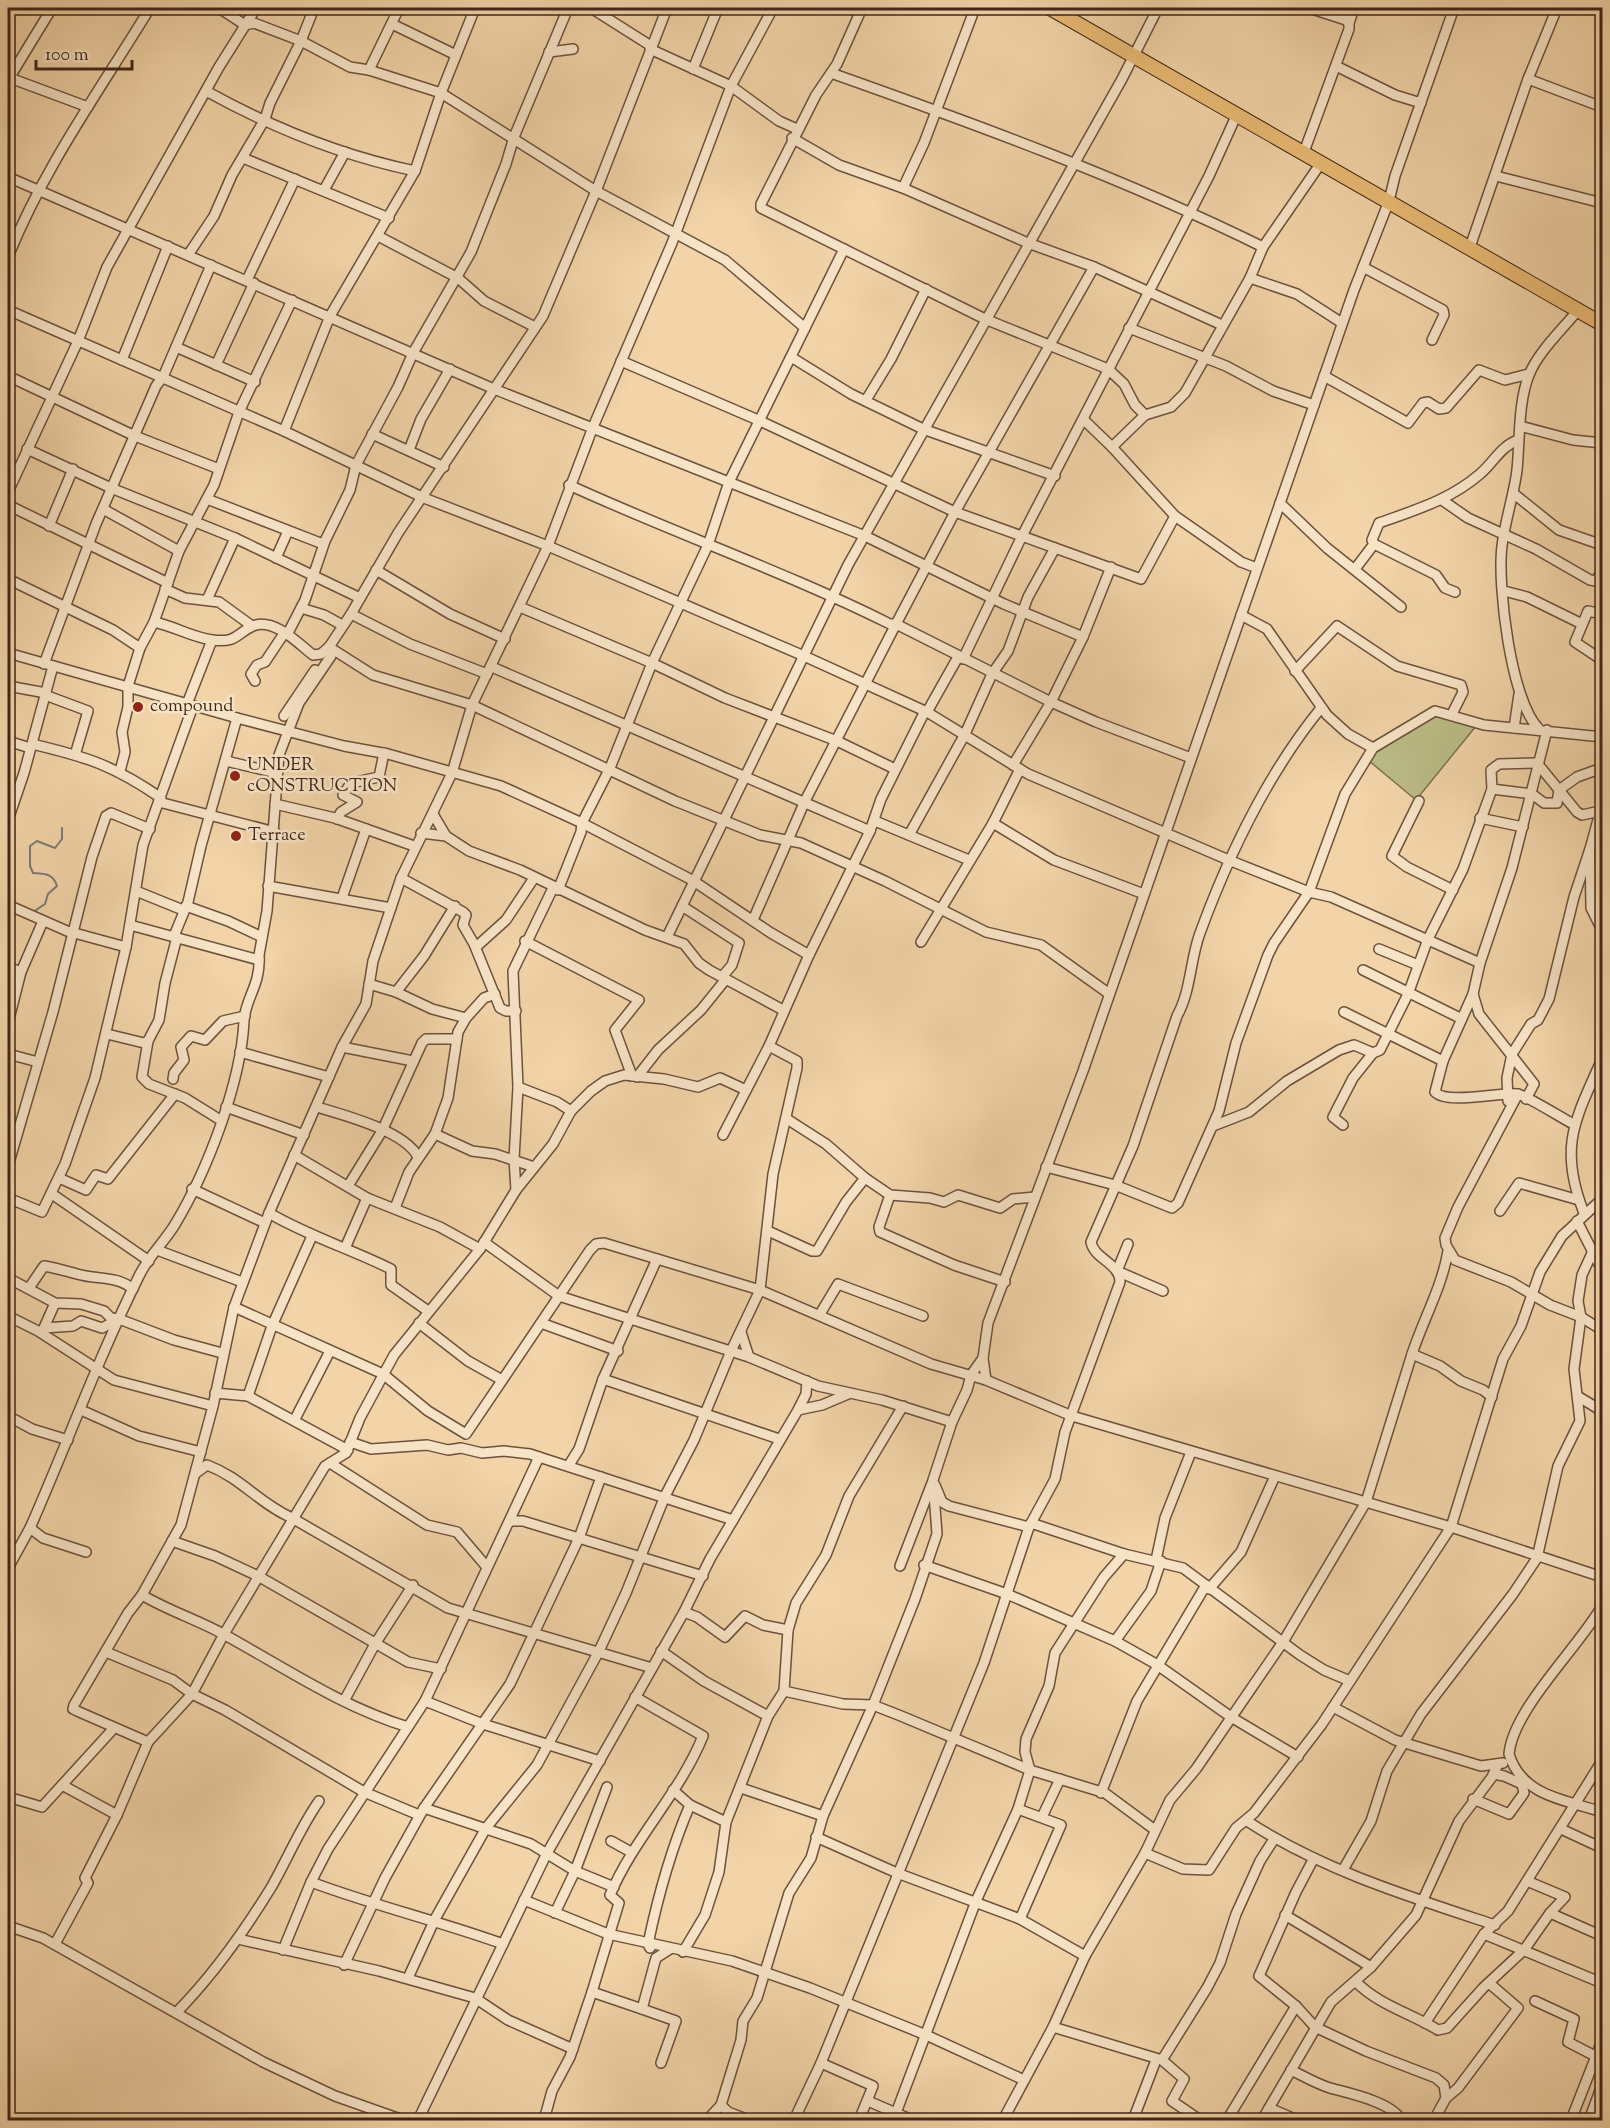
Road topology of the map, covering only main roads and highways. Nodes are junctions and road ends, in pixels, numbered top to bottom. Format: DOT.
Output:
graph roads {
  1 [pos="1050,8"];
  2 [pos="1601,320"];
  1 -- 2 [label="highway"];
}
